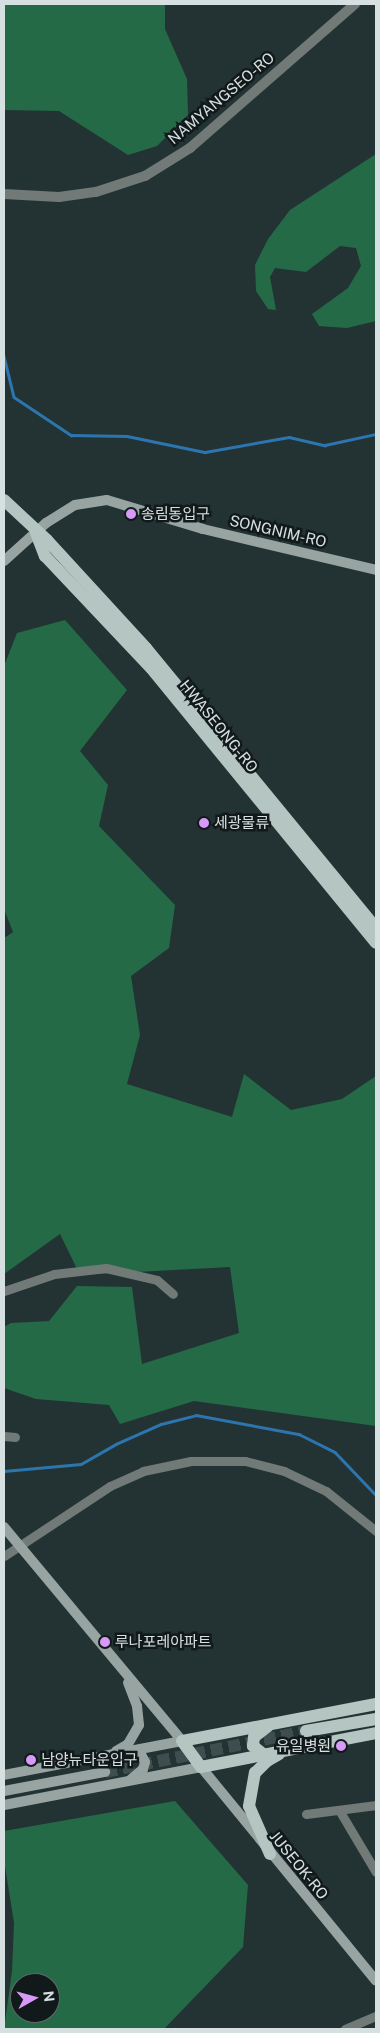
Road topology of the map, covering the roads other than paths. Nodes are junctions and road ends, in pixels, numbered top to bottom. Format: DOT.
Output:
graph roads {
  1 [pos="355,4"];
  2 [pos="4,194"];
  3 [pos="4,500"];
  4 [pos="36,533"];
  5 [pos="4,561"];
  6 [pos="376,570"];
  7 [pos="376,928"];
  8 [pos="376,942"];
  9 [pos="4,1291"];
  10 [pos="173,1294"];
  11 [pos="4,1436"];
  12 [pos="15,1437"];
  13 [pos="4,1527"];
  14 [pos="376,1531"];
  15 [pos="19,1545"];
  16 [pos="4,1556"];
  17 [pos="124,1675"];
  18 [pos="376,1704"];
  19 [pos="295,1718"];
  20 [pos="376,1719"];
  21 [pos="306,1731"];
  22 [pos="376,1733"];
  23 [pos="182,1741"];
  24 [pos="292,1749"];
  25 [pos="138,1750"];
  26 [pos="263,1754"];
  27 [pos="107,1755"];
  28 [pos="201,1767"];
  29 [pos="105,1772"];
  30 [pos="4,1775"];
  31 [pos="123,1783"];
  32 [pos="4,1791"];
  33 [pos="4,1805"];
  34 [pos="376,1806"];
  35 [pos="339,1810"];
  36 [pos="306,1814"];
  37 [pos="270,1854"];
  38 [pos="376,1872"];
  39 [pos="376,1981"];
  40 [pos="376,2016"];
  41 [pos="345,2029"];
  1 -- 2 [label="street, NAMYANGSEO-RO"];
  3 -- 4 [label="main road, HWASEONG-RO"];
  4 -- 5 [label="main road, SONGNIM-RO"];
  4 -- 6 [label="main road, SONGNIM-RO"];
  4 -- 7 [label="main road, HWASEONG-RO"];
  4 -- 8 [label="main road, HWASEONG-RO"];
  9 -- 10 [label="street"];
  11 -- 12 [label="street"];
  13 -- 15 [label="main road"];
  14 -- 15 [label="street"];
  15 -- 16 [label="street"];
  15 -- 17 [label="main road"];
  17 -- 23 [label="main road"];
  17 -- 27 [label="main road"];
  18 -- 19 [label="main road"];
  19 -- 23 [label="main road"];
  19 -- 26 [label="main road"];
  20 -- 21 [label="main road"];
  22 -- 24 [label="main road"];
  23 -- 25 [label="main road"];
  23 -- 28 [label="main road"];
  24 -- 26 [label="main road"];
  24 -- 37 [label="main road"];
  25 -- 27 [label="main road"];
  25 -- 31 [label="main road"];
  26 -- 28 [label="main road"];
  27 -- 30 [label="main road"];
  28 -- 31 [label="main road"];
  28 -- 37 [label="main road, JUSEOK-RO"];
  29 -- 32 [label="main road"];
  31 -- 33 [label="main road"];
  34 -- 35 [label="street"];
  35 -- 36 [label="street"];
  35 -- 38 [label="street"];
  37 -- 39 [label="main road, JUSEOK-RO"];
  40 -- 41 [label="street"];
}
